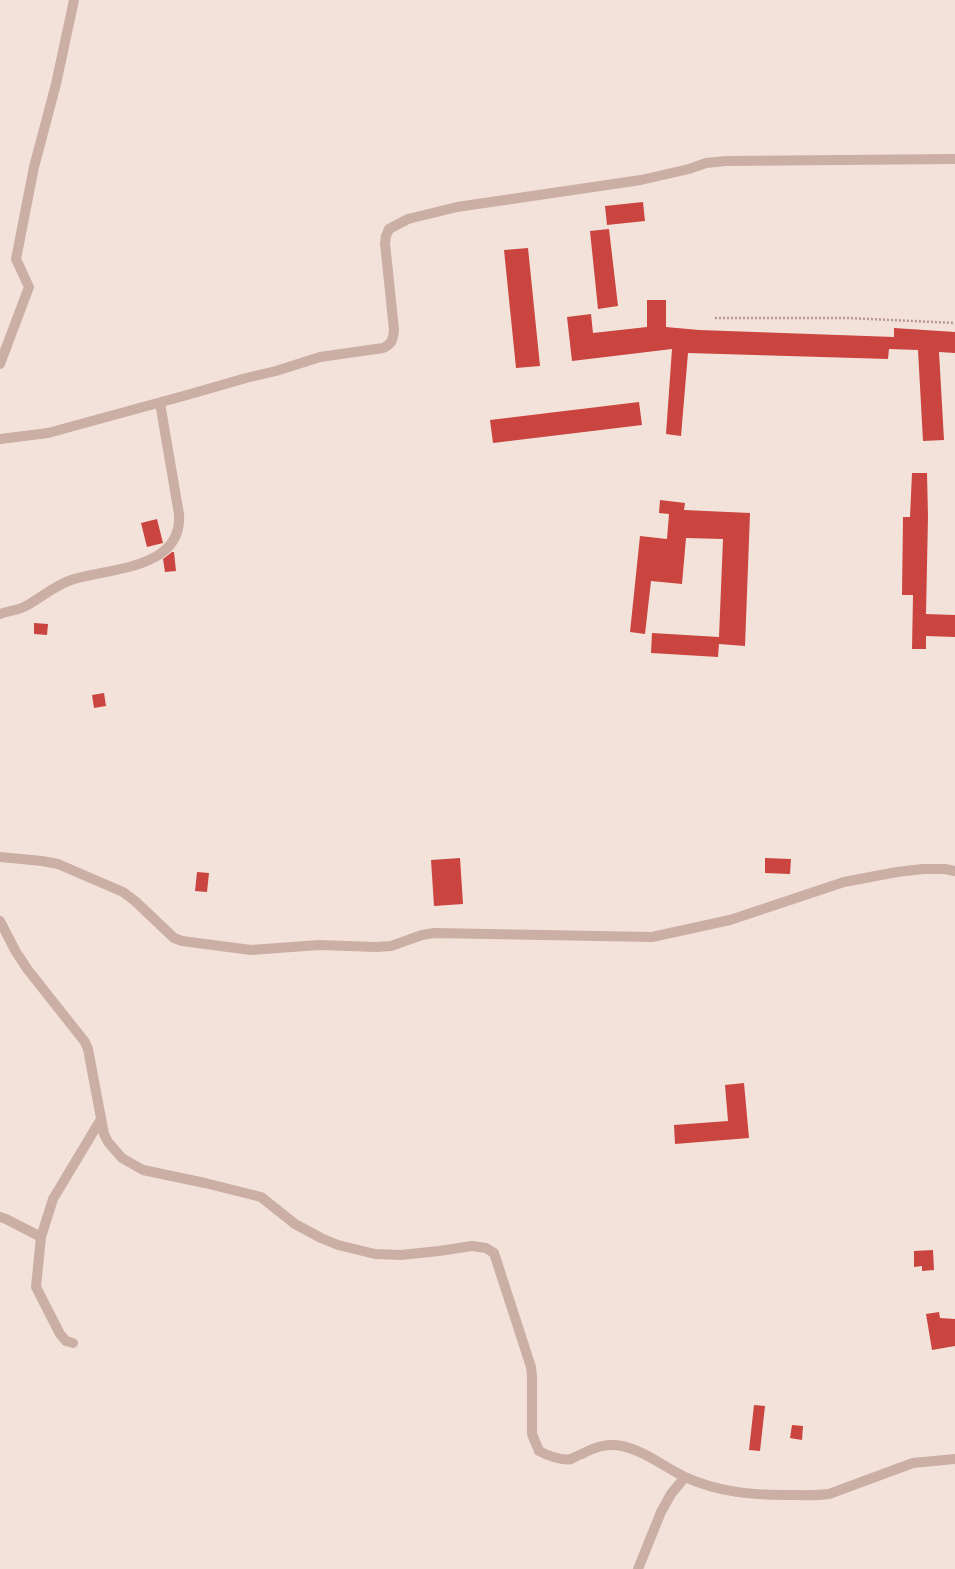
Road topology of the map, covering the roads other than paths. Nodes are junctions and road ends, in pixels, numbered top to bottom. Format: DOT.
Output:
graph roads {
  1 [pos="74,0"];
  2 [pos="955,159"];
  3 [pos="0,364"];
  4 [pos="160,403"];
  5 [pos="0,439"];
  6 [pos="0,614"];
  7 [pos="0,857"];
  8 [pos="955,871"];
  9 [pos="0,920"];
  10 [pos="101,1119"];
  11 [pos="0,1218"];
  12 [pos="41,1237"];
  13 [pos="73,1343"];
  14 [pos="955,1459"];
  15 [pos="685,1477"];
  16 [pos="638,1569"];
  1 -- 3 [label="street"];
  2 -- 4 [label="street"];
  4 -- 5 [label="street"];
  4 -- 6 [label="street"];
  7 -- 8 [label="street"];
  9 -- 10 [label="street"];
  10 -- 12 [label="street"];
  10 -- 15 [label="street"];
  11 -- 12 [label="street"];
  12 -- 13 [label="street"];
  14 -- 15 [label="street"];
  15 -- 16 [label="street"];
}
